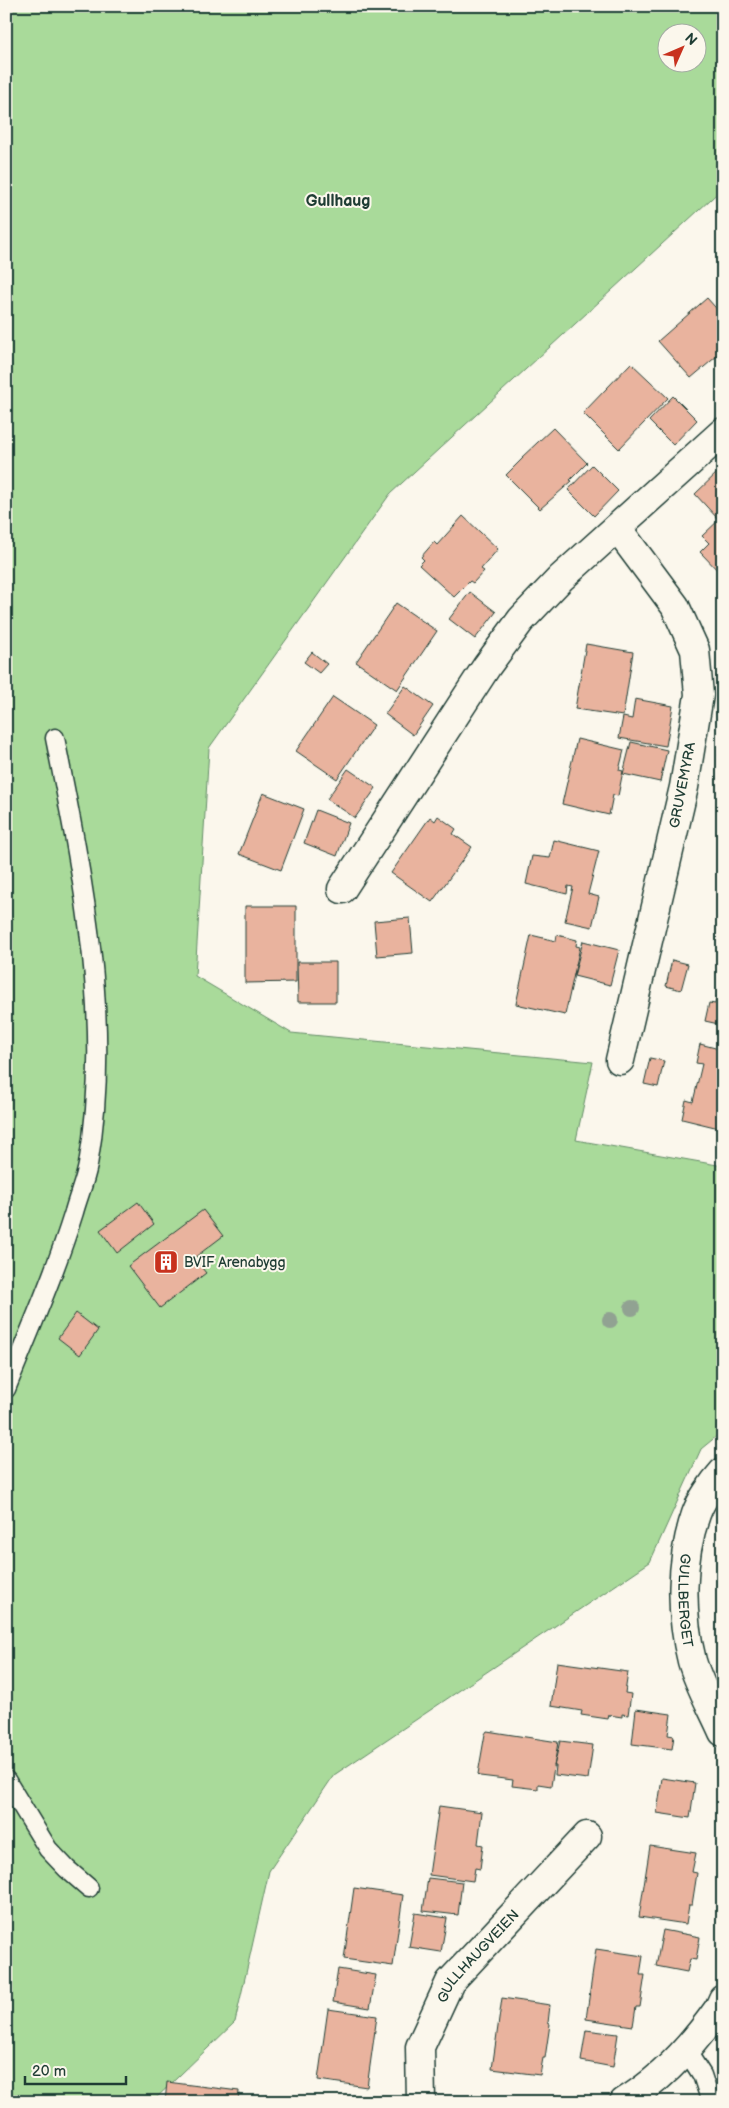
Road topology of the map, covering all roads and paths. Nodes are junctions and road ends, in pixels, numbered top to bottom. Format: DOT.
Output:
graph roads {
  1 [pos="723,432"];
  2 [pos="617,528"];
  3 [pos="55,738"];
  4 [pos="342,889"];
  5 [pos="620,1060"];
  6 [pos="6,1389"];
  7 [pos="723,1472"];
  8 [pos="723,1732"];
  9 [pos="6,1780"];
  10 [pos="587,1836"];
  11 [pos="90,1888"];
  12 [pos="721,2004"];
  13 [pos="686,2050"];
  14 [pos="421,2102"];
  15 [pos="624,2102"];
  16 [pos="711,2102"];
  1 -- 2 [label="street"];
  2 -- 4 [label="street"];
  2 -- 5 [label="street, GRUVEMYRA"];
  3 -- 6 [label="lane"];
  7 -- 8 [label="street, GULLBERGET"];
  9 -- 11 [label="lane"];
  10 -- 14 [label="street, GULLHAUGVEIEN"];
  12 -- 13 [label="street"];
  13 -- 15 [label="street"];
  13 -- 16 [label="lane"];
}
